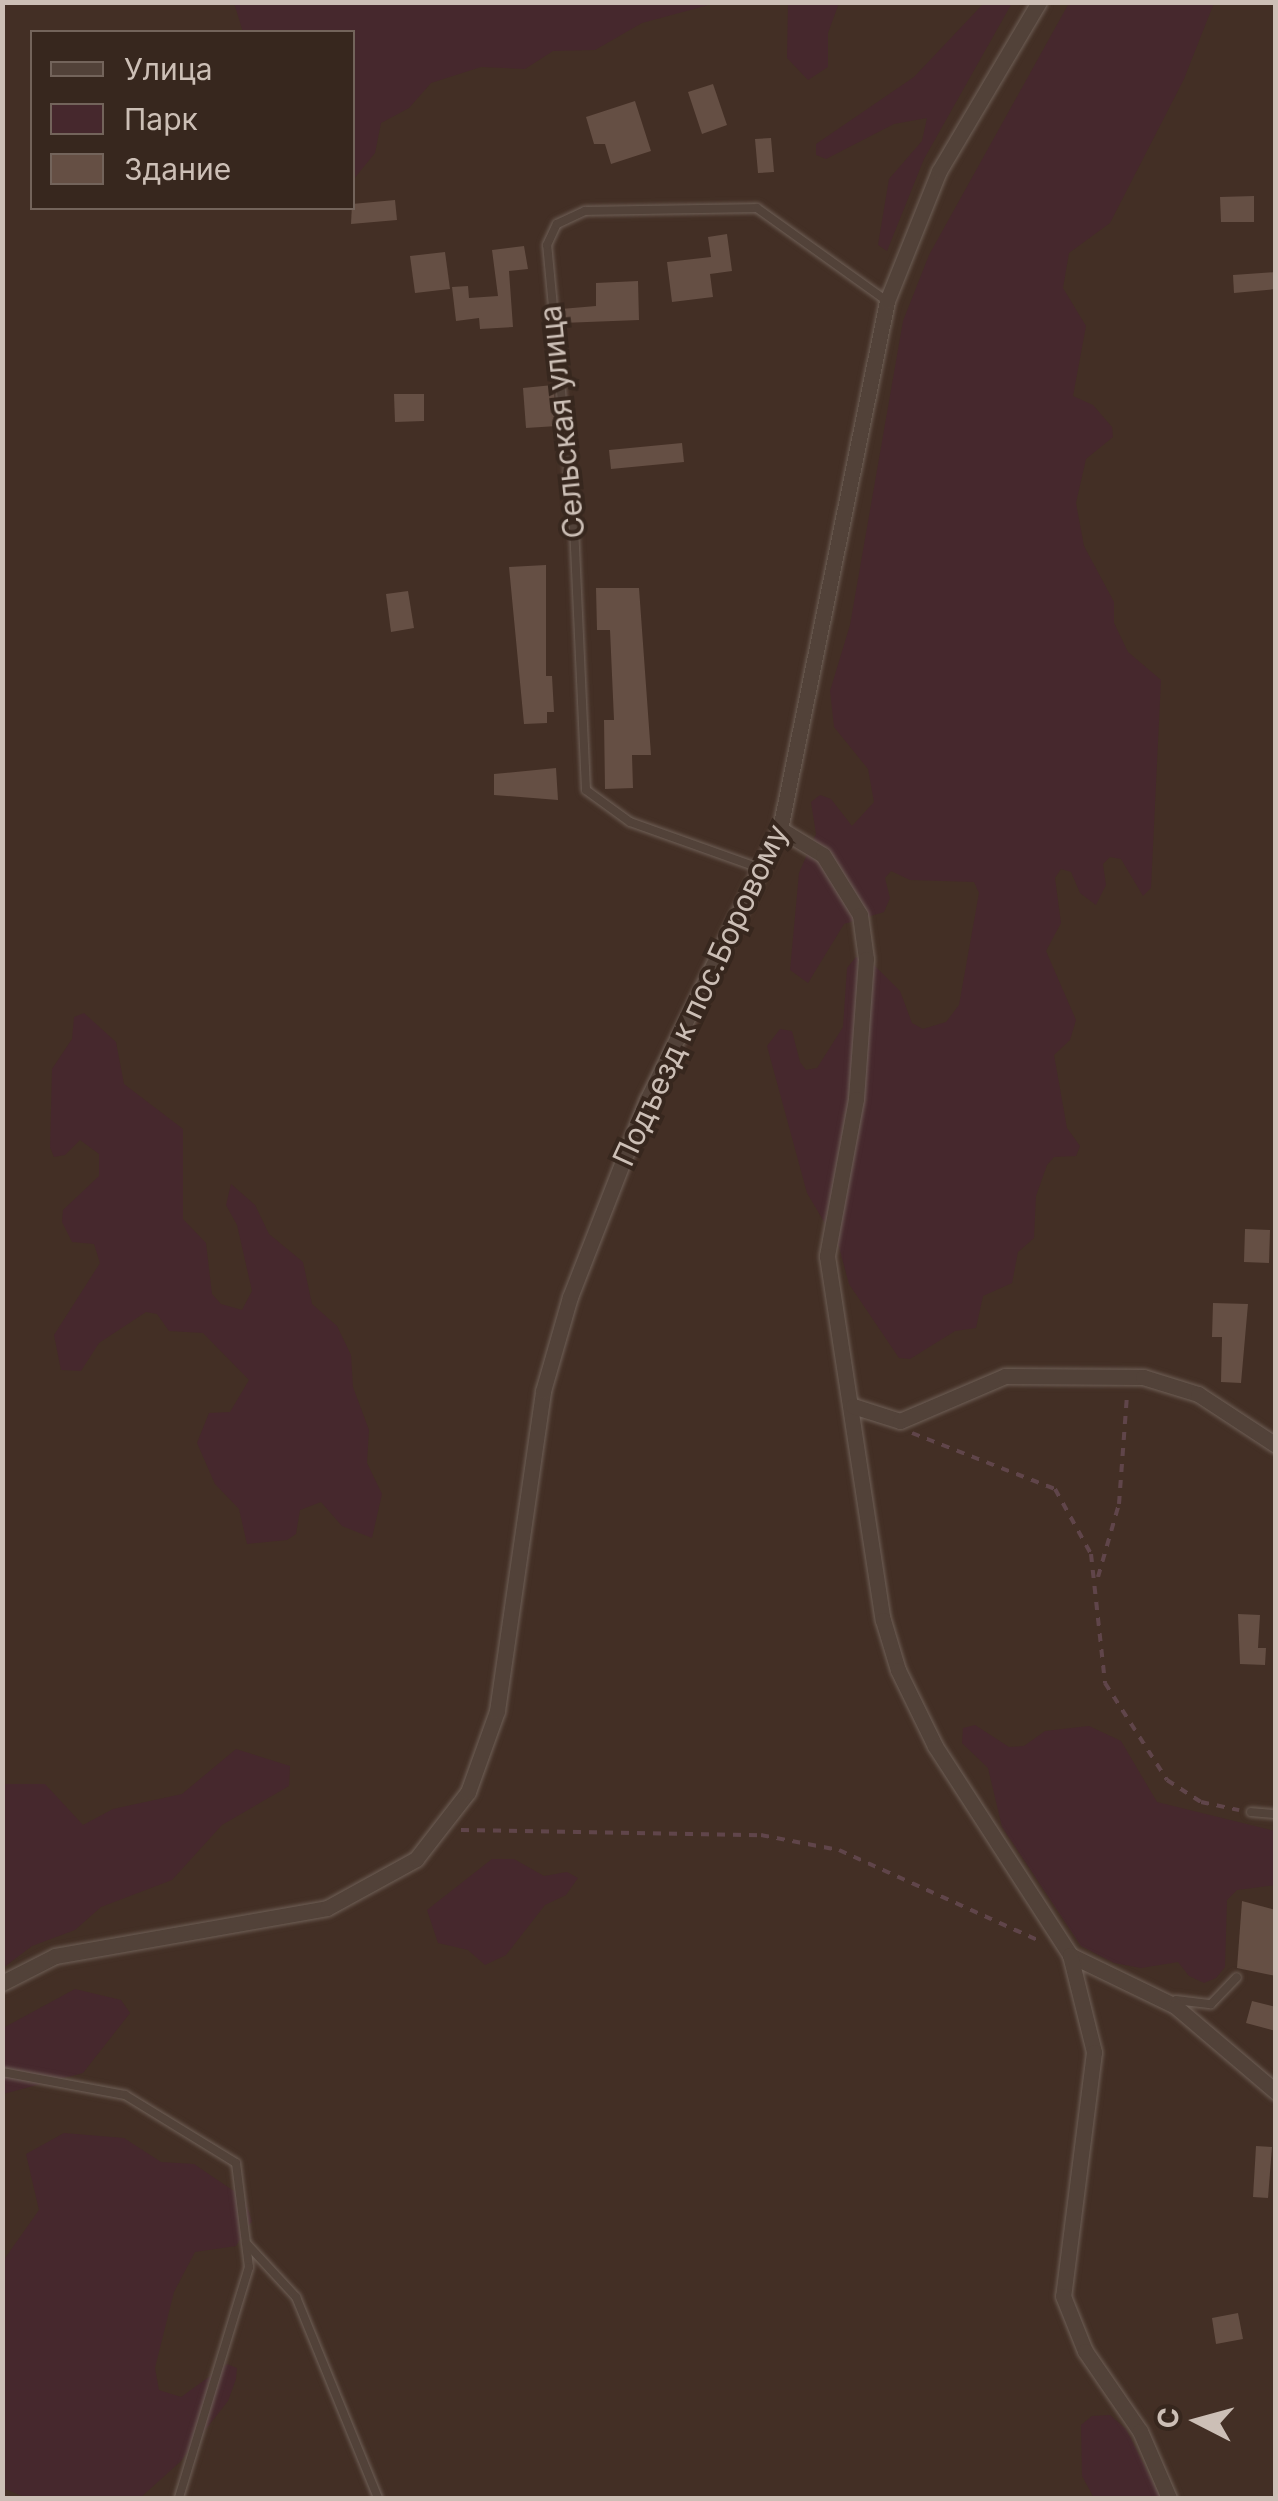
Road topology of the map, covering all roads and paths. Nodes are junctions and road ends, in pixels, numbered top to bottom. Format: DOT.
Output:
graph roads {
  1 [pos="1039,2"];
  2 [pos="887,301"];
  3 [pos="780,830"];
  4 [pos="762,869"];
  5 [pos="1127,1376"];
  6 [pos="853,1406"];
  7 [pos="885,1420"];
  8 [pos="1276,1445"];
  9 [pos="1096,1581"];
  10 [pos="1251,1812"];
  11 [pos="1276,1814"];
  12 [pos="442,1832"];
  13 [pos="1070,1954"];
  14 [pos="1237,1977"];
  15 [pos="2,1983"];
  16 [pos="1162,1997"];
  17 [pos="2,2072"];
  18 [pos="1276,2092"];
  19 [pos="246,2243"];
  20 [pos="179,2498"];
  21 [pos="378,2498"];
  22 [pos="1170,2498"];
  1 -- 2 [label="street, Подъезд к пос.Боровому"];
  2 -- 3 [label="street, Подъезд к пос.Боровому"];
  2 -- 4 [label="lane, Сельская улица"];
  3 -- 4 [label="street, Подъезд к пос.Боровому"];
  3 -- 6 [label="street"];
  4 -- 12 [label="street, Подъезд к пос.Боровому"];
  5 -- 7 [label="street"];
  5 -- 8 [label="street"];
  5 -- 9 [label="path"];
  6 -- 7 [label="street"];
  6 -- 13 [label="street"];
  7 -- 9 [label="path"];
  9 -- 10 [label="path"];
  10 -- 11 [label="lane"];
  12 -- 13 [label="path"];
  12 -- 15 [label="street, Подъезд к пос.Боровому"];
  13 -- 16 [label="street"];
  13 -- 22 [label="street"];
  14 -- 16 [label="lane"];
  16 -- 18 [label="street"];
  17 -- 19 [label="lane"];
  19 -- 20 [label="lane"];
  19 -- 21 [label="lane"];
}
